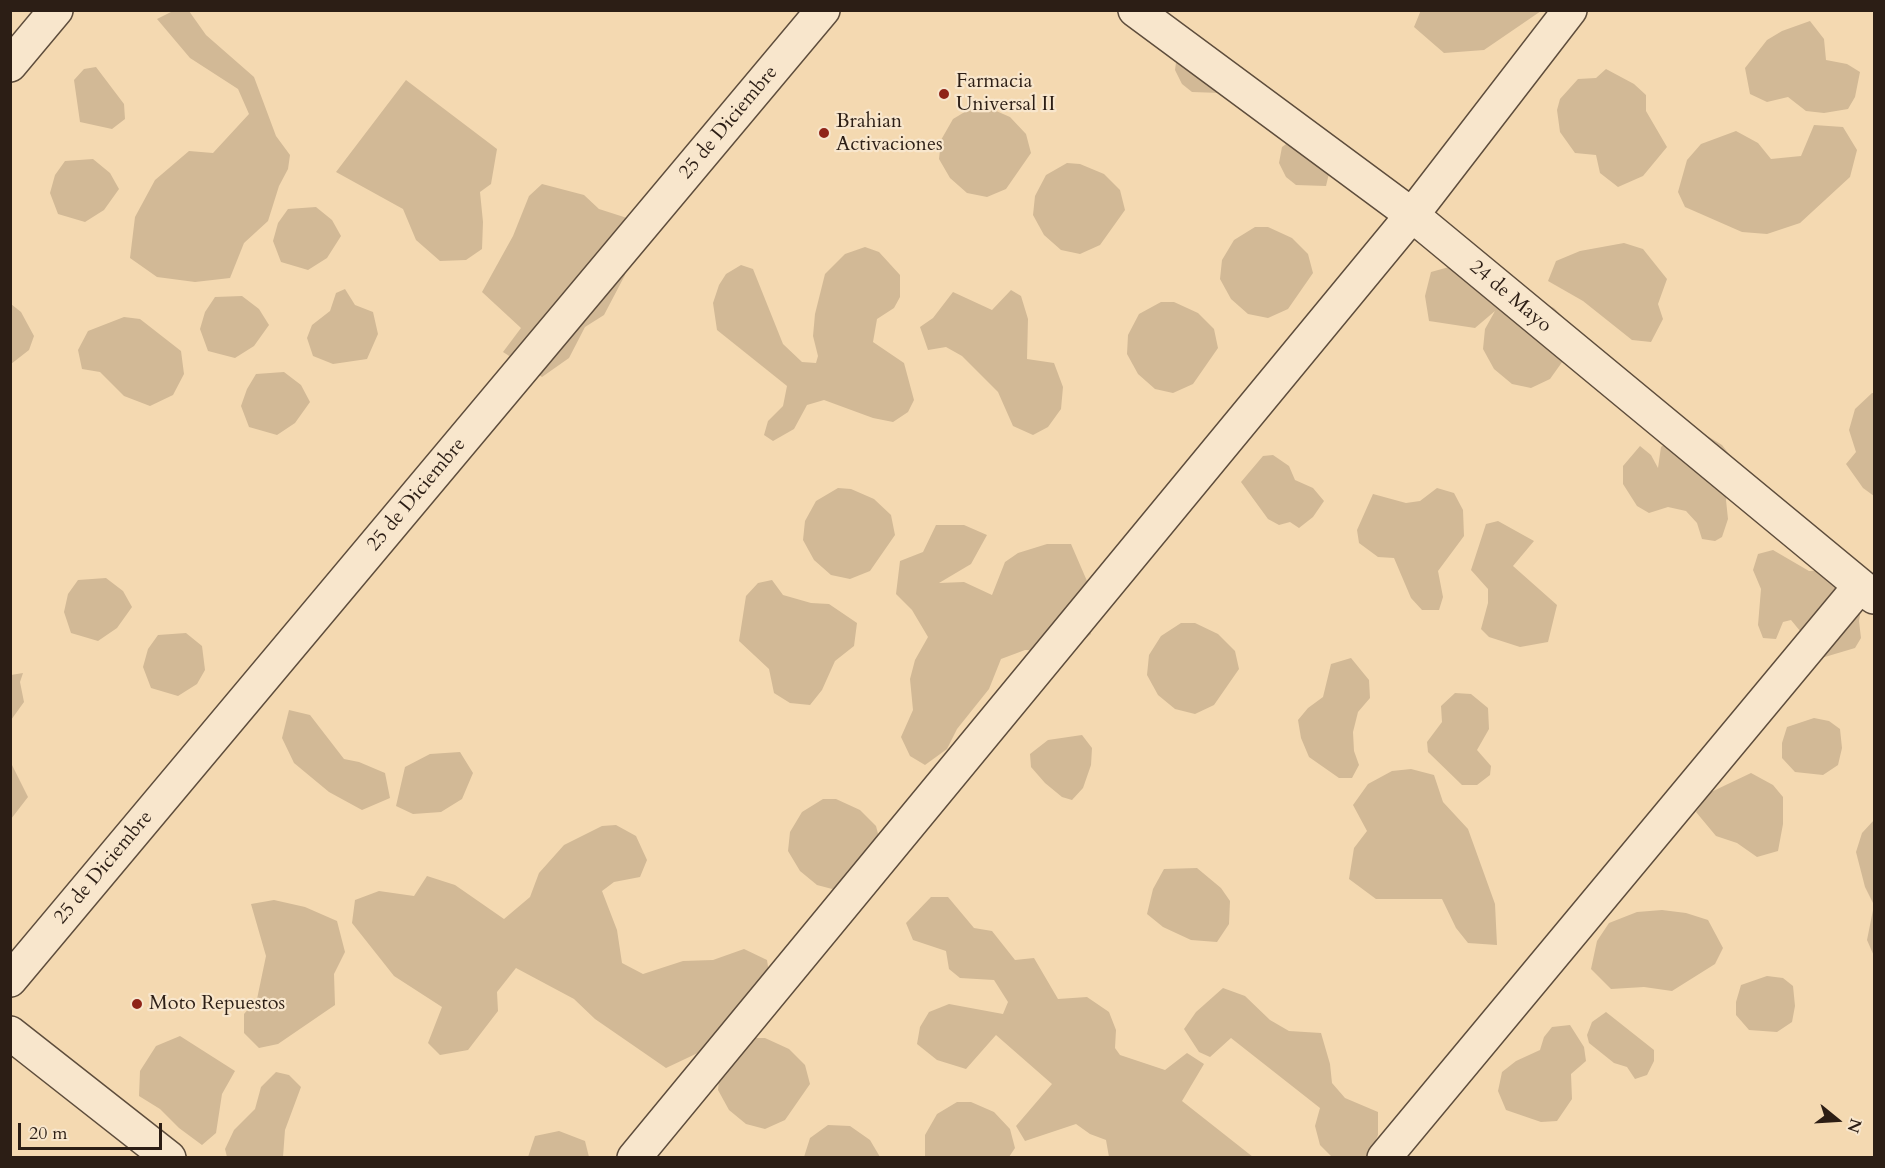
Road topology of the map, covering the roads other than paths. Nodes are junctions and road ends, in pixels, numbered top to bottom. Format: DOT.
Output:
graph roads {
  1 [pos="56,10"];
  2 [pos="823,10"];
  3 [pos="1136,10"];
  4 [pos="1570,10"];
  5 [pos="10,65"];
  6 [pos="1412,215"];
  7 [pos="1867,591"];
  8 [pos="10,980"];
  9 [pos="10,1033"];
  10 [pos="169,1158"];
  11 [pos="634,1158"];
  12 [pos="1384,1158"];
  1 -- 5 [label="street"];
  2 -- 8 [label="street, 25 de Diciembre"];
  3 -- 6 [label="street, 24 de Mayo"];
  4 -- 6 [label="street"];
  6 -- 7 [label="street, 24 de Mayo"];
  6 -- 11 [label="street"];
  7 -- 12 [label="street"];
  9 -- 10 [label="street"];
}
